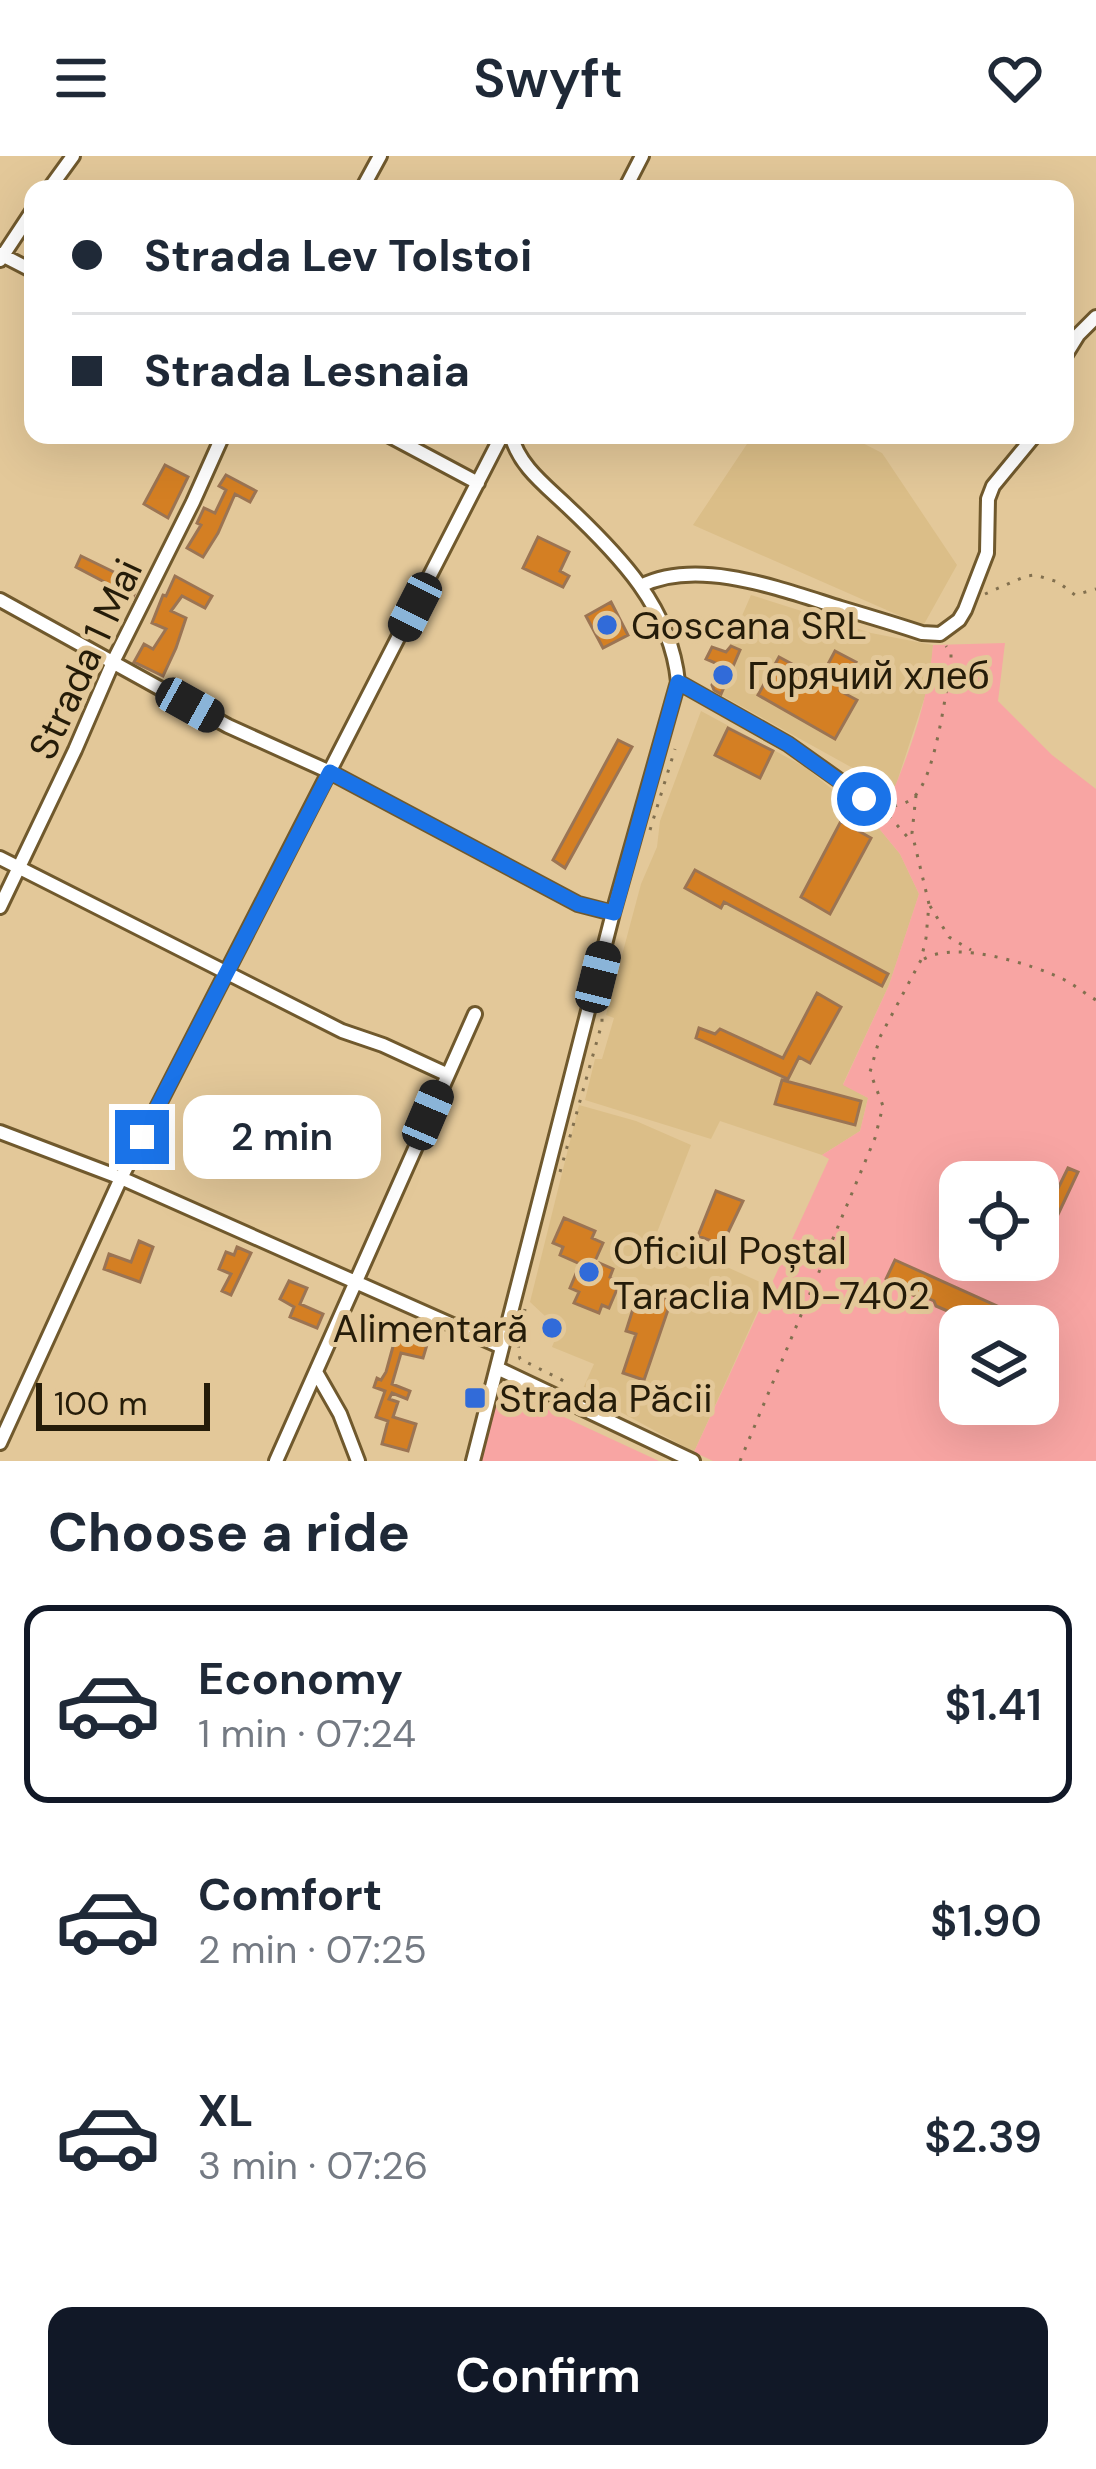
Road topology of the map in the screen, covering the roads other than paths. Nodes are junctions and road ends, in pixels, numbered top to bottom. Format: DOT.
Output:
graph roads {
  1 [pos="24,223"];
  2 [pos="1,256"];
  3 [pos="1096,316"];
  4 [pos="1074,341"];
  5 [pos="219,444"];
  6 [pos="405,444"];
  7 [pos="501,444"];
  8 [pos="512,444"];
  9 [pos="1028,444"];
  10 [pos="478,482"];
  11 [pos="640,586"];
  12 [pos="0,600"];
  13 [pos="113,662"];
  14 [pos="678,682"];
  15 [pos="330,772"];
  16 [pos="880,806"];
  17 [pos="0,858"];
  18 [pos="20,867"];
  19 [pos="0,907"];
  20 [pos="614,913"];
  21 [pos="226,971"];
  22 [pos="475,1014"];
  23 [pos="446,1074"];
  24 [pos="0,1132"];
  25 [pos="121,1178"];
  26 [pos="356,1281"];
  27 [pos="502,1347"];
  28 [pos="497,1368"];
  29 [pos="316,1372"];
  30 [pos="0,1443"];
  31 [pos="276,1461"];
  32 [pos="358,1461"];
  33 [pos="473,1461"];
  34 [pos="693,1461"];
  1 -- 2 [label="street"];
  3 -- 4 [label="street"];
  5 -- 13 [label="street, Strada 1 Mai"];
  6 -- 10 [label="street"];
  7 -- 10 [label="street"];
  8 -- 11 [label="street"];
  9 -- 11 [label="street"];
  10 -- 15 [label="street"];
  11 -- 14 [label="street"];
  12 -- 13 [label="street"];
  13 -- 15 [label="street"];
  13 -- 18 [label="street, Strada 1 Mai"];
  14 -- 16 [label="street"];
  14 -- 20 [label="street"];
  15 -- 20 [label="street"];
  15 -- 21 [label="street"];
  17 -- 18 [label="street"];
  18 -- 19 [label="street, Strada 1 Mai"];
  18 -- 21 [label="street"];
  20 -- 27 [label="street"];
  21 -- 23 [label="street"];
  21 -- 25 [label="street"];
  22 -- 23 [label="street"];
  23 -- 26 [label="street"];
  24 -- 25 [label="street"];
  25 -- 26 [label="street"];
  25 -- 30 [label="street"];
  26 -- 27 [label="street"];
  26 -- 29 [label="street"];
  27 -- 28 [label="street"];
  28 -- 33 [label="street"];
  28 -- 34 [label="street"];
  29 -- 31 [label="street"];
  29 -- 32 [label="street"];
}
